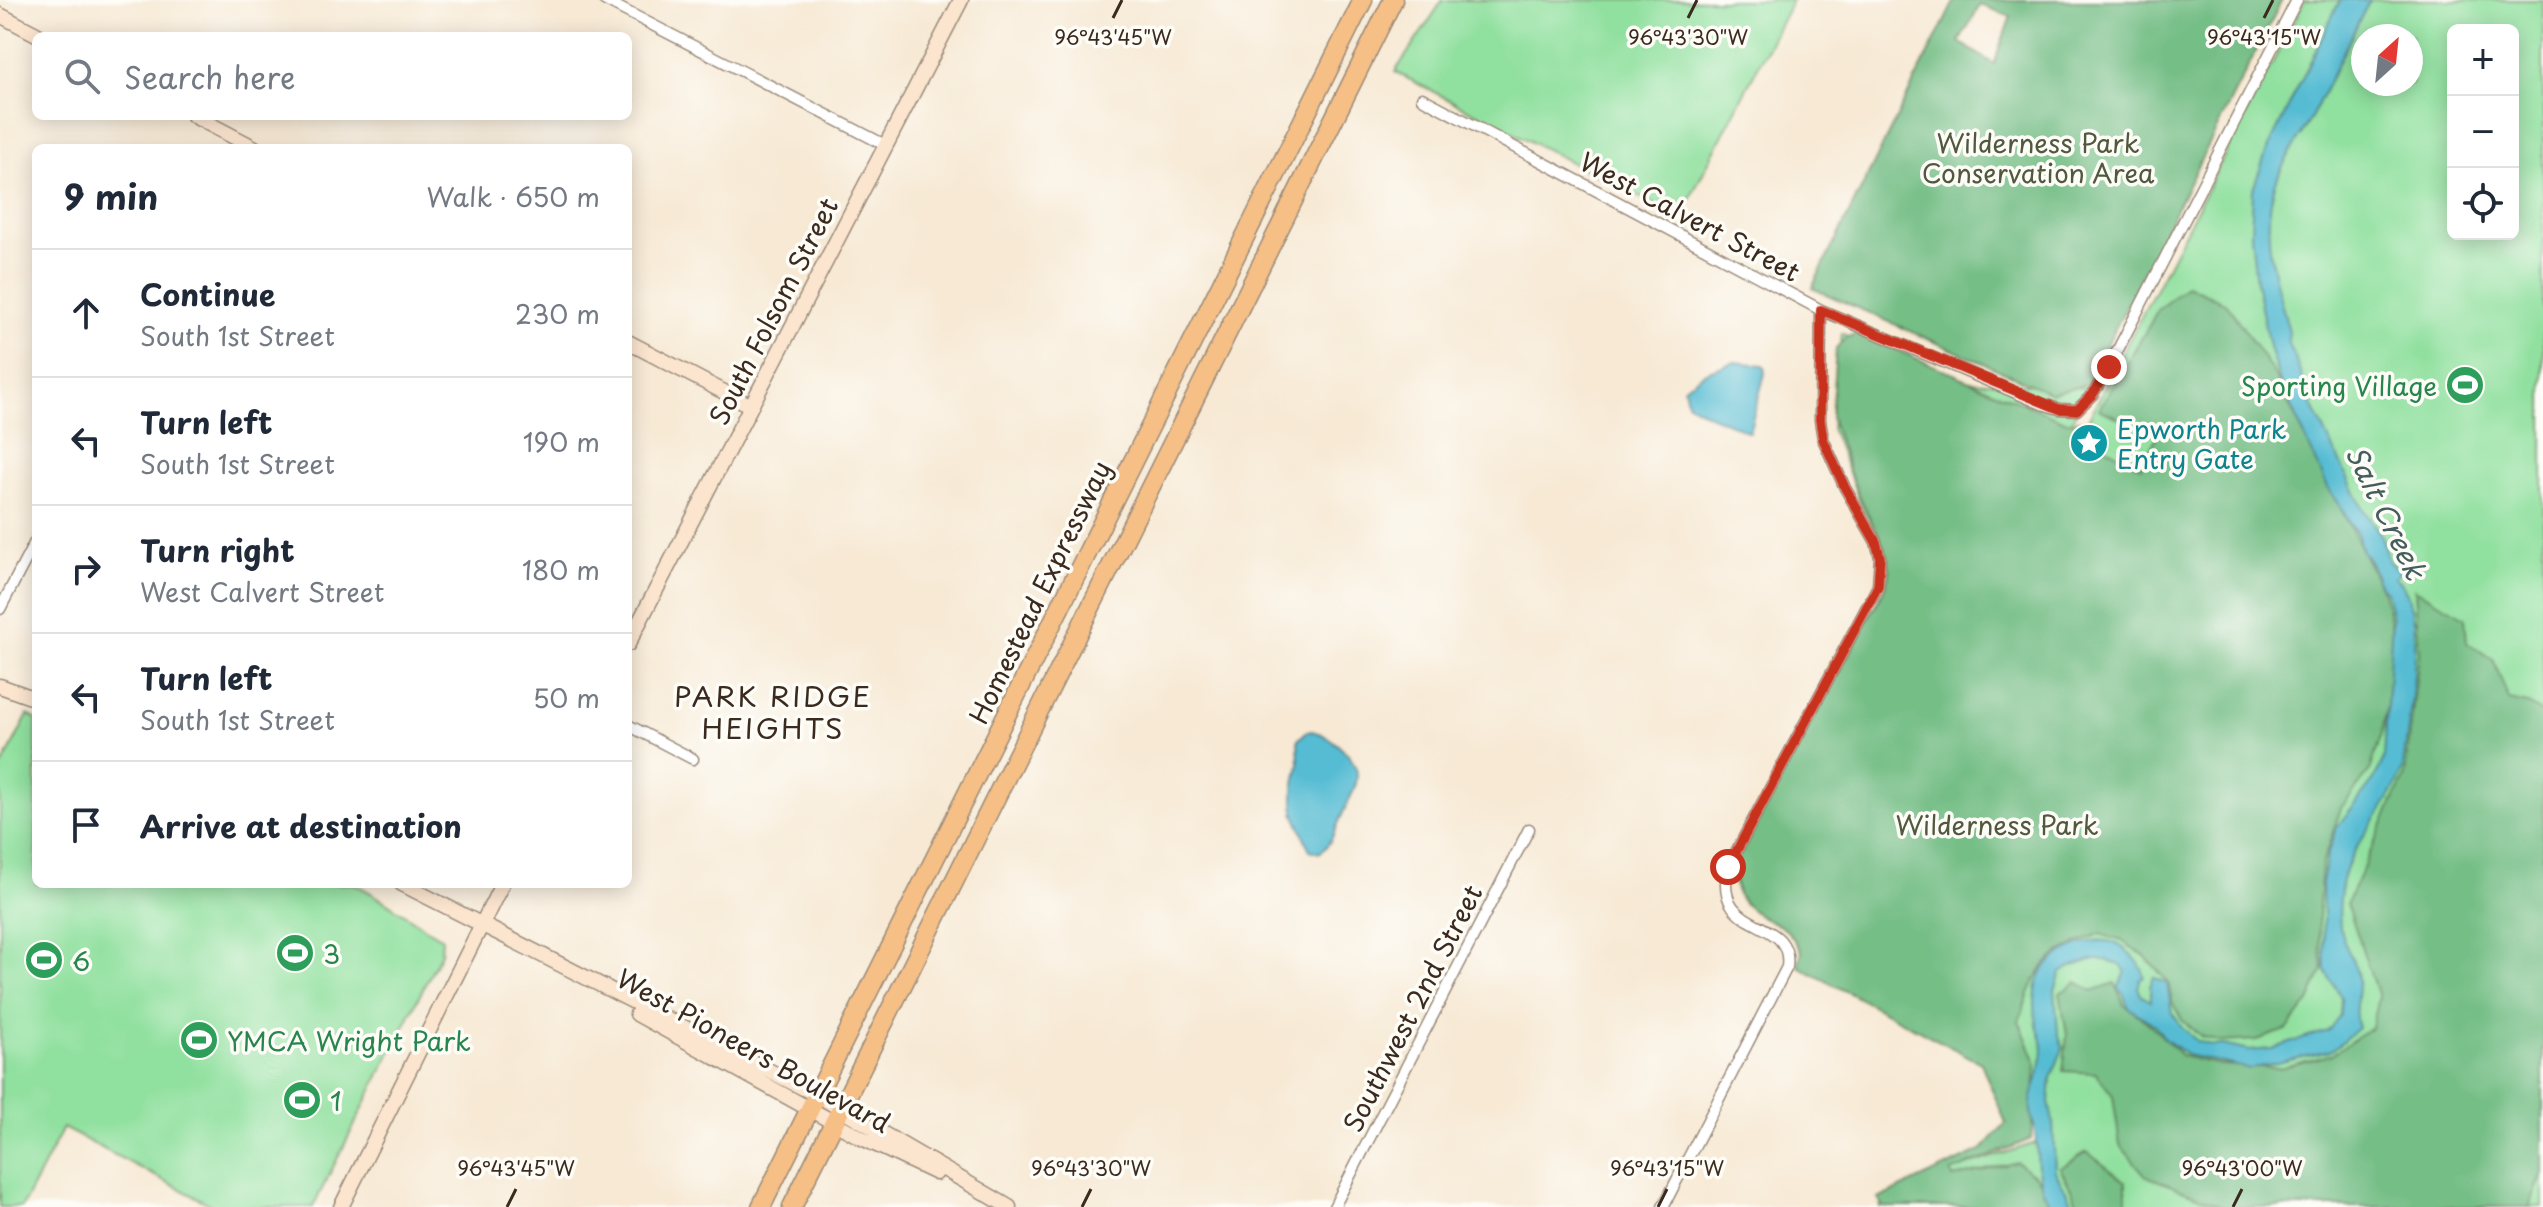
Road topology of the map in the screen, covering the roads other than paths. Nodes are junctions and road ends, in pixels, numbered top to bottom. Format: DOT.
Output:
graph roads {
  1 [pos="604,0"];
  2 [pos="961,0"];
  3 [pos="1363,0"];
  4 [pos="1393,0"];
  5 [pos="2297,0"];
  6 [pos="0,15"];
  7 [pos="32,32"];
  8 [pos="1422,98"];
  9 [pos="201,120"];
  10 [pos="242,144"];
  11 [pos="885,145"];
  12 [pos="1821,310"];
  13 [pos="632,344"];
  14 [pos="751,406"];
  15 [pos="32,548"];
  16 [pos="0,609"];
  17 [pos="632,636"];
  18 [pos="0,686"];
  19 [pos="32,698"];
  20 [pos="632,727"];
  21 [pos="693,759"];
  22 [pos="1529,829"];
  23 [pos="410,888"];
  24 [pos="500,888"];
  25 [pos="481,925"];
  26 [pos="814,1102"];
  27 [pos="837,1116"];
  28 [pos="341,1207"];
  29 [pos="761,1207"];
  30 [pos="792,1207"];
  31 [pos="1334,1207"];
  32 [pos="1663,1207"];
  1 -- 11 [label="street"];
  2 -- 11 [label="main road, South Folsom Street"];
  3 -- 26 [label="highway, Homestead Expressway"];
  4 -- 27 [label="highway, Homestead Expressway"];
  5 -- 12 [label="street, West Calvert Street"];
  6 -- 7 [label="main road"];
  8 -- 12 [label="street, West Calvert Street"];
  9 -- 10 [label="main road"];
  11 -- 14 [label="main road, South Folsom Street"];
  12 -- 32 [label="street"];
  13 -- 14 [label="main road"];
  14 -- 17 [label="main road, South Folsom Street"];
  15 -- 16 [label="street"];
  18 -- 19 [label="main road"];
  20 -- 21 [label="street"];
  22 -- 31 [label="street, Southwest 2nd Street"];
  23 -- 25 [label="main road, West Pioneers Boulevard"];
  24 -- 25 [label="main road"];
  25 -- 26 [label="main road, West Pioneers Boulevard"];
  25 -- 28 [label="main road"];
  26 -- 27 [label="main road, West Pioneers Boulevard"];
  26 -- 29 [label="highway, Homestead Expressway"];
  27 -- 27 [label="main road, West Pioneers Boulevard"];
  27 -- 30 [label="highway, Homestead Expressway"];
}
